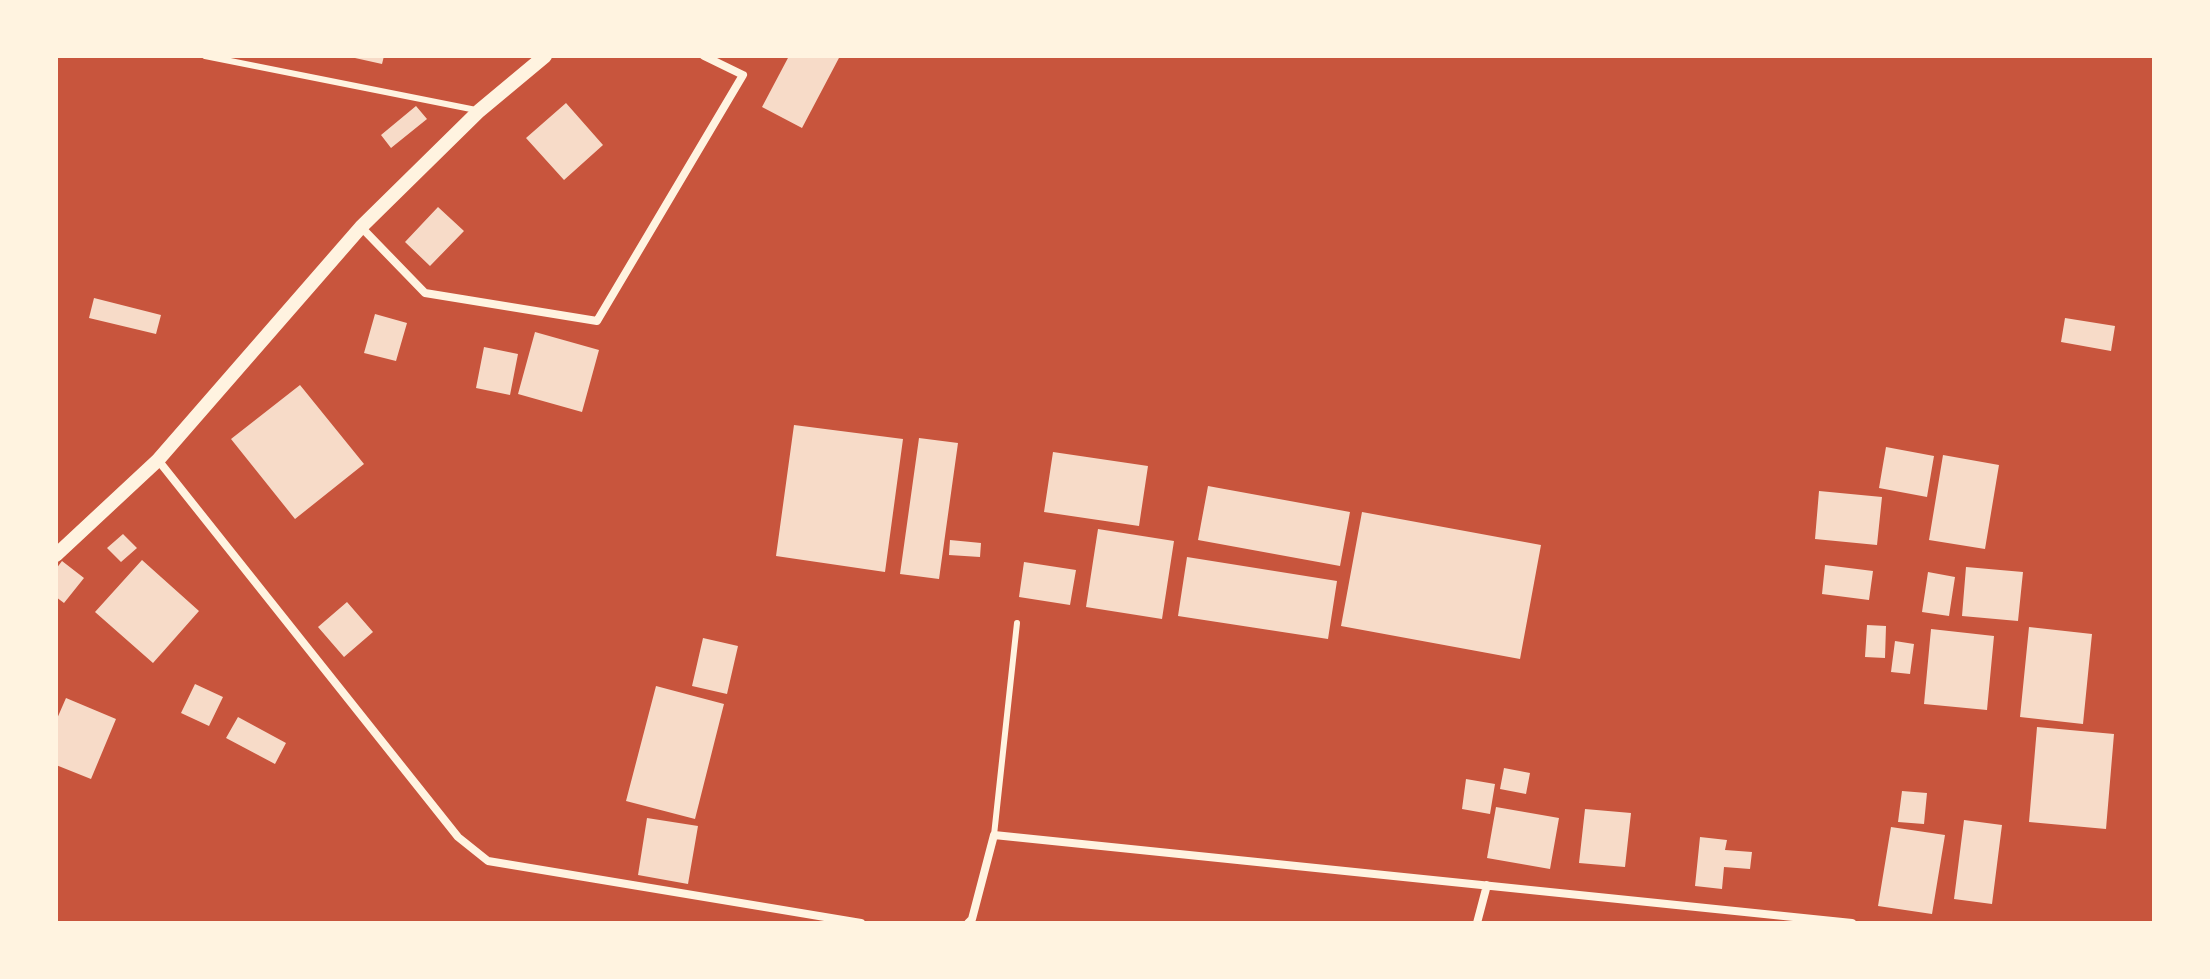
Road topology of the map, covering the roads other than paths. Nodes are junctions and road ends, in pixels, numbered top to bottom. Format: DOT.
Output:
graph roads {
  1 [pos="205,56"];
  2 [pos="545,56"];
  3 [pos="704,56"];
  4 [pos="479,111"];
  5 [pos="361,227"];
  6 [pos="158,460"];
  7 [pos="56,555"];
  8 [pos="1017,623"];
  9 [pos="994,835"];
  10 [pos="1487,885"];
  11 [pos="861,923"];
  12 [pos="968,923"];
  13 [pos="1477,923"];
  14 [pos="1852,923"];
  1 -- 4 [label="lane"];
  2 -- 4 [label="street"];
  3 -- 5 [label="street"];
  4 -- 5 [label="street"];
  5 -- 6 [label="street"];
  6 -- 7 [label="street"];
  6 -- 11 [label="street"];
  8 -- 9 [label="lane"];
  9 -- 10 [label="street"];
  9 -- 12 [label="street"];
  10 -- 13 [label="street"];
  10 -- 14 [label="street"];
}
